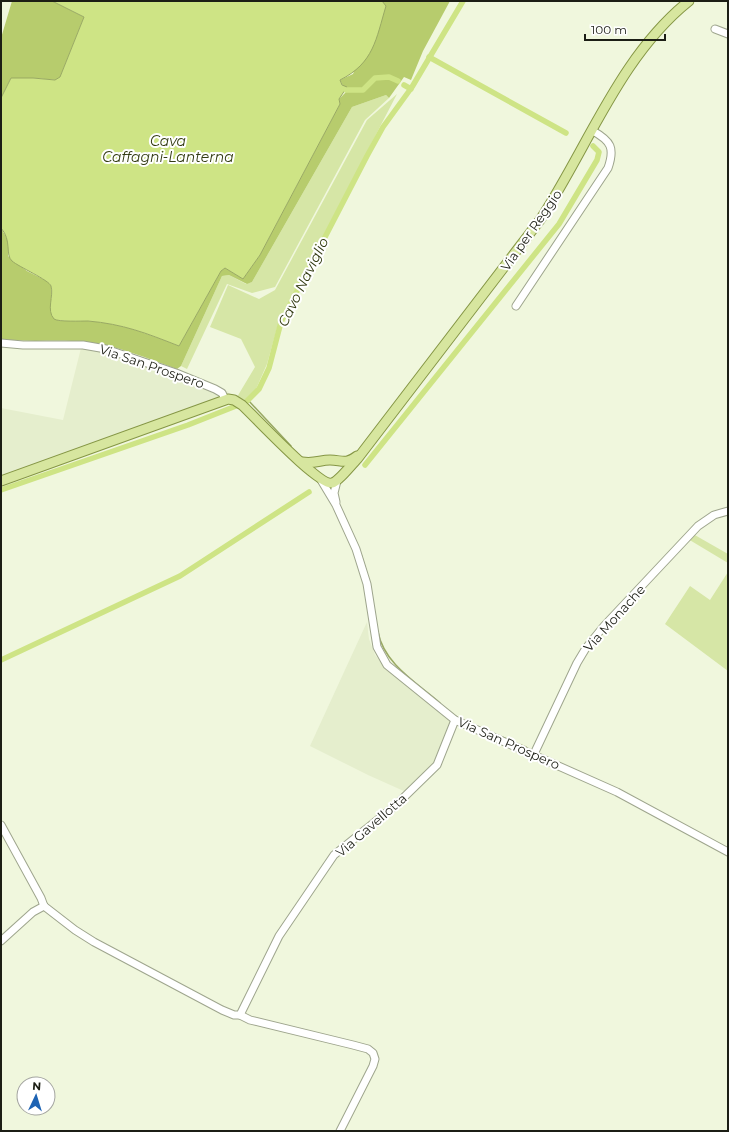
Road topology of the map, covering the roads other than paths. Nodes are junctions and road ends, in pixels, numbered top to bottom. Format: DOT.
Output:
graph roads {
  1 [pos="690,1"];
  2 [pos="715,29"];
  3 [pos="728,34"];
  4 [pos="593,132"];
  5 [pos="516,306"];
  6 [pos="1,343"];
  7 [pos="229,400"];
  8 [pos="361,453"];
  9 [pos="300,461"];
  10 [pos="323,462"];
  11 [pos="336,462"];
  12 [pos="319,478"];
  13 [pos="338,479"];
  14 [pos="1,481"];
  15 [pos="336,504"];
  16 [pos="728,511"];
  17 [pos="455,720"];
  18 [pos="534,754"];
  19 [pos="1,825"];
  20 [pos="728,852"];
  21 [pos="44,906"];
  22 [pos="1,941"];
  23 [pos="240,1015"];
  24 [pos="340,1131"];
  1 -- 4 [label="main road, Via per Reggio"];
  2 -- 3 [label="street"];
  4 -- 5 [label="street"];
  4 -- 8 [label="main road, Via per Reggio"];
  6 -- 7 [label="street, Via San Prospero"];
  7 -- 9 [label="main road"];
  7 -- 14 [label="main road"];
  8 -- 11 [label="main road, Via per Reggio"];
  8 -- 13 [label="main road, Via per Reggio"];
  9 -- 10 [label="main road, Via per Reggio"];
  9 -- 12 [label="main road"];
  10 -- 11 [label="main road, Via per Reggio"];
  10 -- 12 [label="main road"];
  11 -- 13 [label="main road"];
  12 -- 13 [label="main road"];
  12 -- 15 [label="street, Via San Prospero"];
  13 -- 15 [label="street, Via San Prospero"];
  15 -- 17 [label="street, Via San Prospero"];
  16 -- 18 [label="street, Via Monache"];
  17 -- 18 [label="street, Via San Prospero"];
  17 -- 23 [label="street, Via Gavellotta"];
  18 -- 20 [label="street, Via San Prospero"];
  19 -- 21 [label="street"];
  21 -- 22 [label="street"];
  21 -- 23 [label="street"];
  23 -- 24 [label="street"];
}
